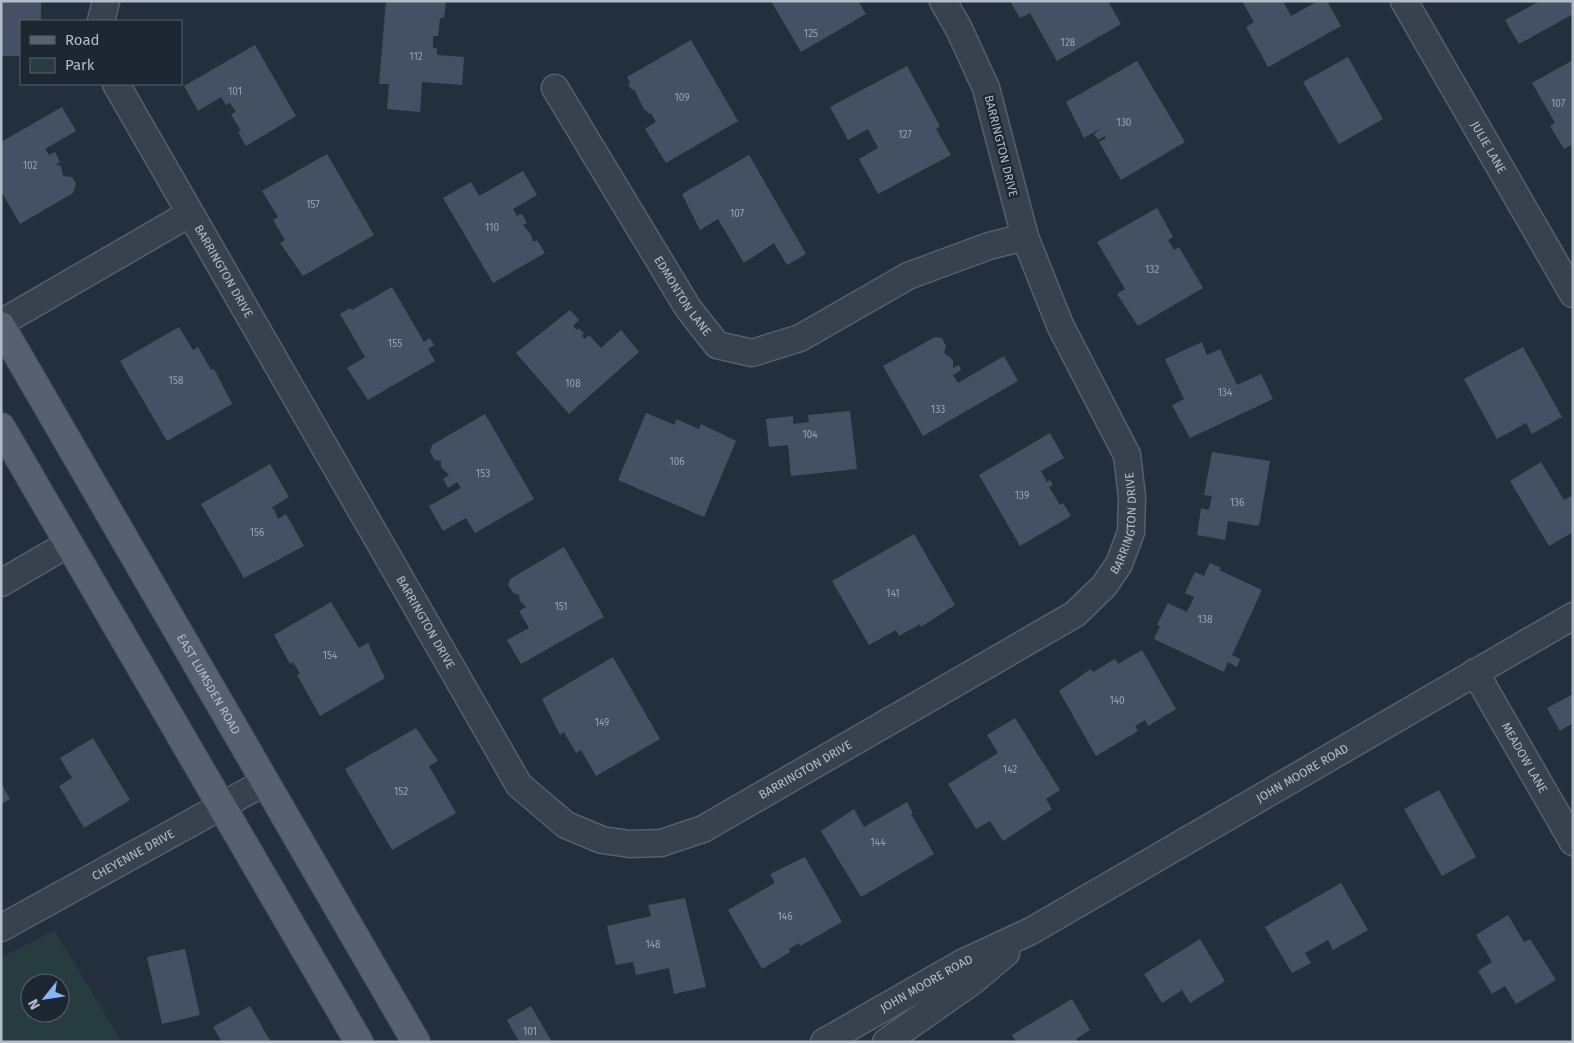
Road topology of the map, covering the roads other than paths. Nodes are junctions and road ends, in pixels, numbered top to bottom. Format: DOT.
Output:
graph roads {
  1 [pos="106,1"];
  2 [pos="943,1"];
  3 [pos="1404,1"];
  4 [pos="101,20"];
  5 [pos="117,85"];
  6 [pos="555,88"];
  7 [pos="189,214"];
  8 [pos="1025,237"];
  9 [pos="1573,294"];
  10 [pos="1,325"];
  11 [pos="1,427"];
  12 [pos="68,544"];
  13 [pos="1,583"];
  14 [pos="1573,616"];
  15 [pos="1475,672"];
  16 [pos="265,782"];
  17 [pos="222,805"];
  18 [pos="1573,842"];
  19 [pos="1,928"];
  20 [pos="1031,931"];
  21 [pos="359,1042"];
  22 [pos="416,1042"];
  23 [pos="824,1042"];
  24 [pos="886,1042"];
  1 -- 4 [label="street"];
  2 -- 8 [label="street, BARRINGTON DRIVE"];
  3 -- 9 [label="street, JULIE LANE"];
  5 -- 7 [label="street, BARRINGTON DRIVE"];
  6 -- 8 [label="street, EDMONTON LANE"];
  7 -- 8 [label="street, BARRINGTON DRIVE"];
  7 -- 10 [label="street, BARRINGTON DRIVE"];
  10 -- 16 [label="main road, EAST LUMSDEN ROAD"];
  11 -- 12 [label="main road"];
  12 -- 13 [label="street"];
  12 -- 17 [label="main road"];
  14 -- 15 [label="street, JOHN MOORE ROAD"];
  15 -- 18 [label="street, MEADOW LANE"];
  15 -- 20 [label="street, JOHN MOORE ROAD"];
  16 -- 17 [label="street, CHEYENNE DRIVE"];
  16 -- 22 [label="main road, EAST LUMSDEN ROAD"];
  17 -- 19 [label="street, CHEYENNE DRIVE"];
  17 -- 21 [label="main road"];
  20 -- 23 [label="street, JOHN MOORE ROAD"];
  20 -- 24 [label="street, JOHN MOORE ROAD"];
}
